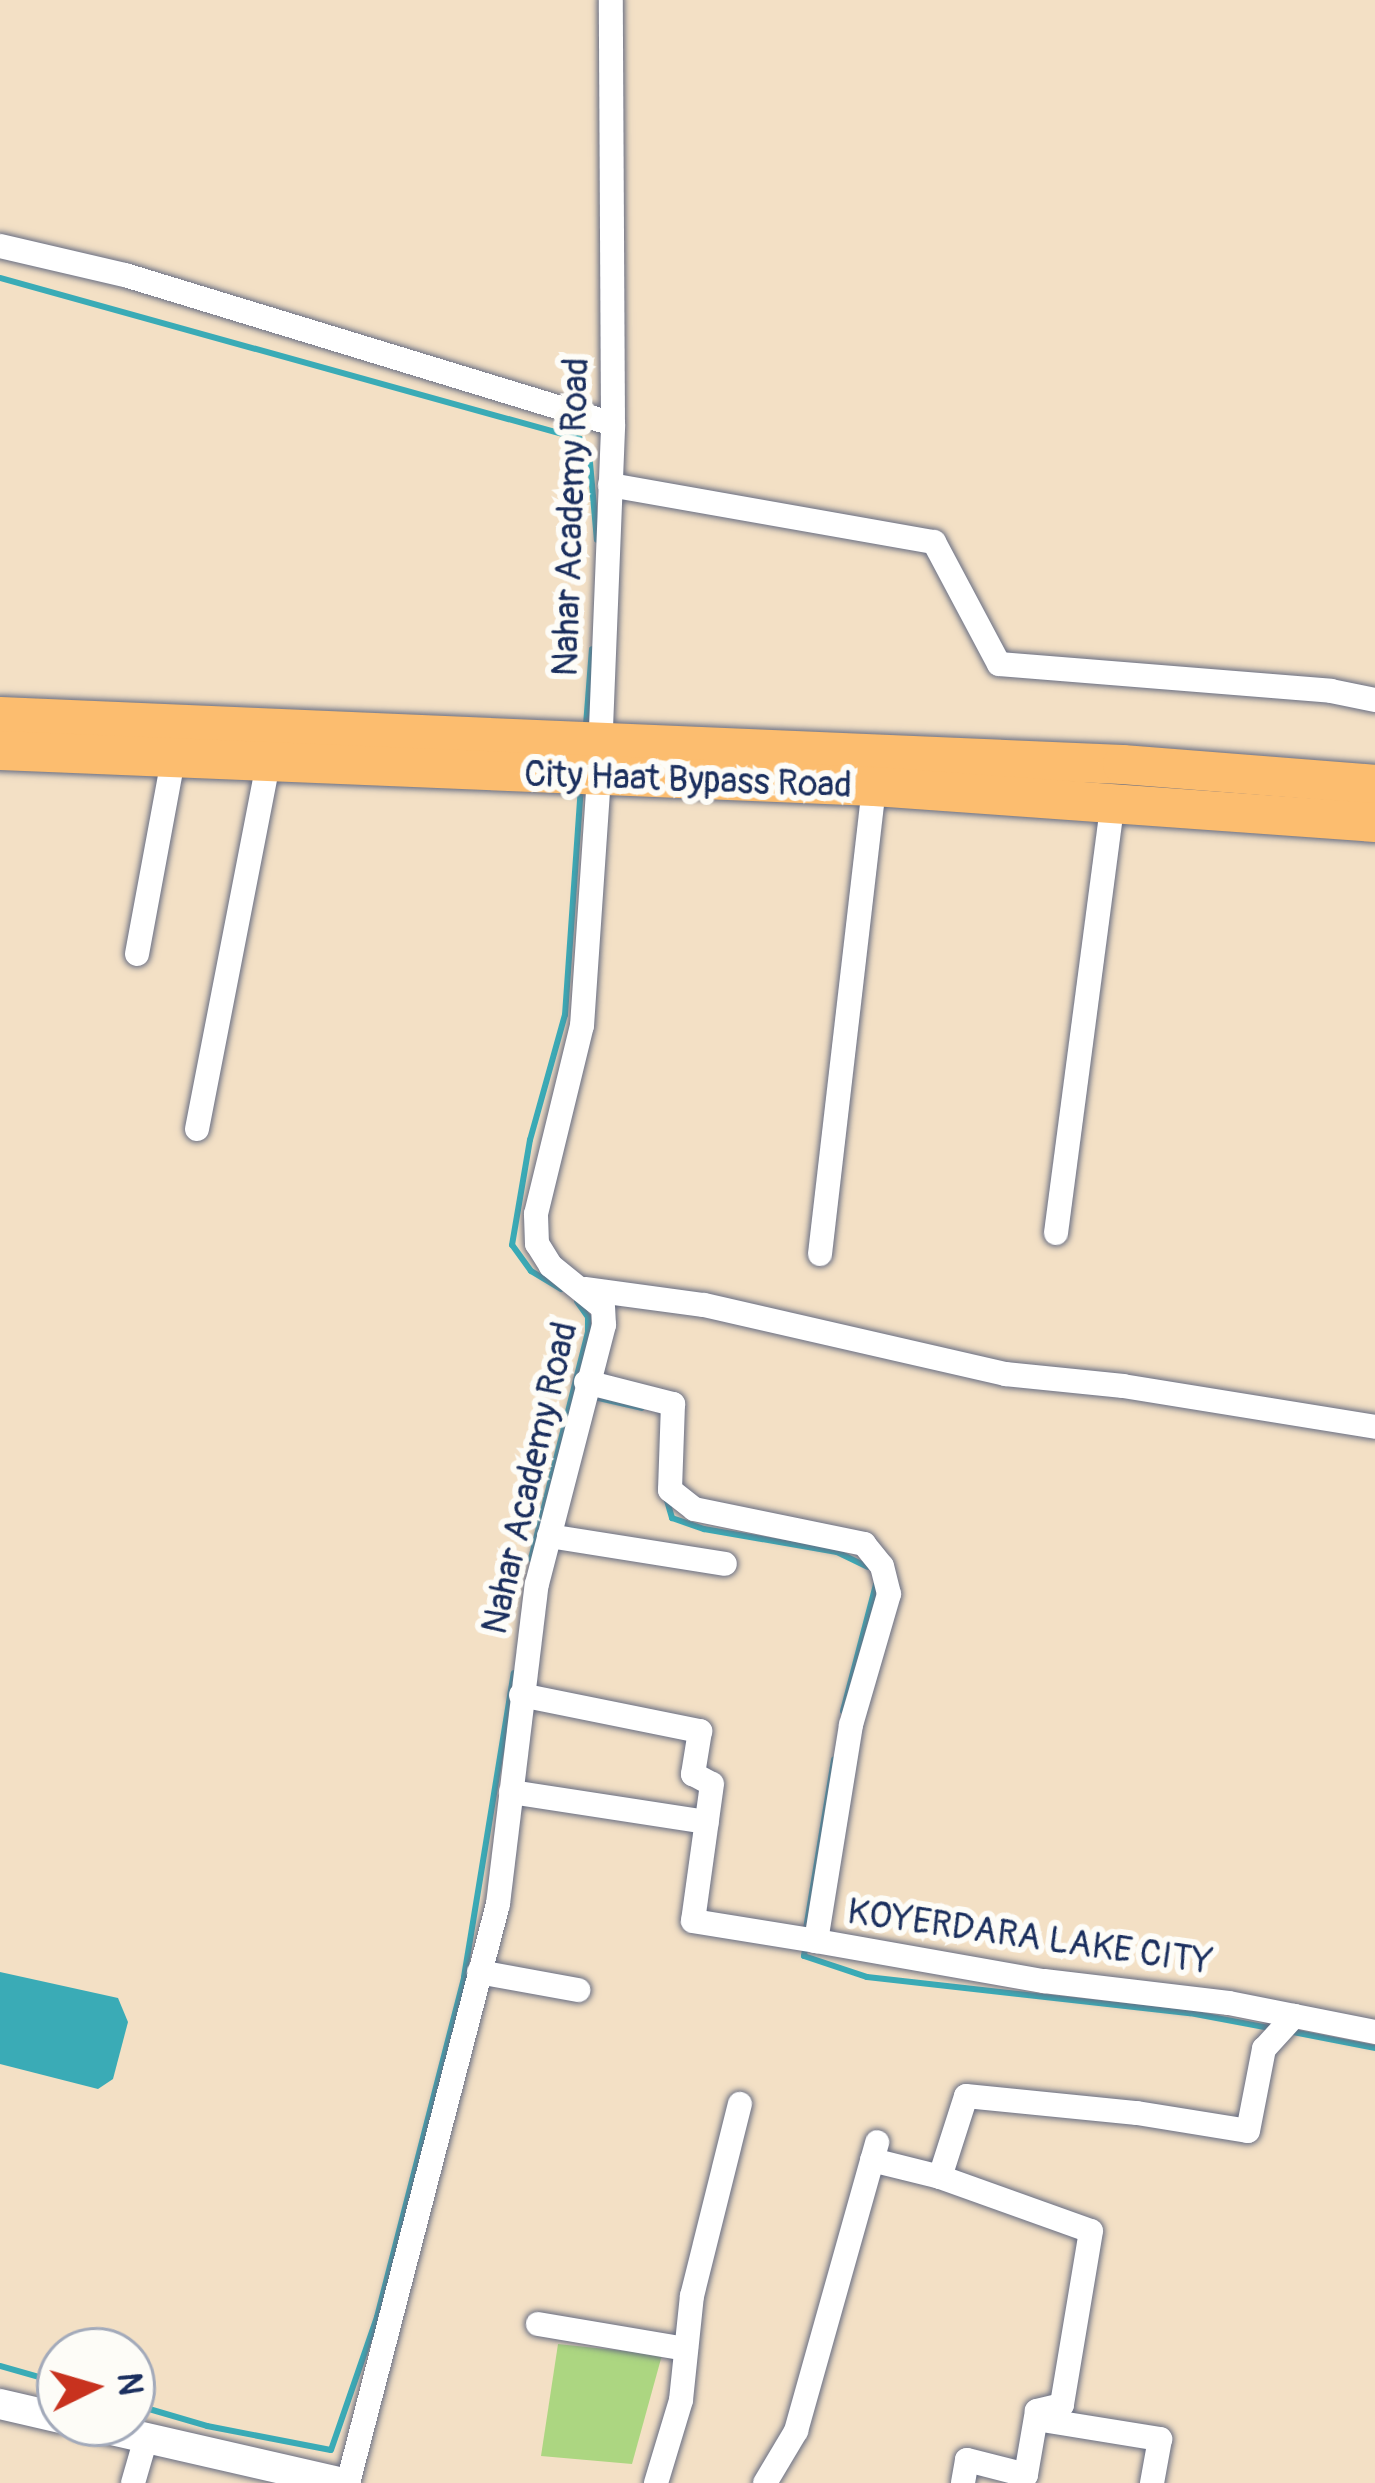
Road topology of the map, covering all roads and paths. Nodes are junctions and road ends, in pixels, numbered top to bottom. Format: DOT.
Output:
graph roads {
  1 [pos="611,0"];
  2 [pos="0,245"];
  3 [pos="613,424"];
  4 [pos="610,485"];
  5 [pos="1375,700"];
  6 [pos="0,716"];
  7 [pos="0,750"];
  8 [pos="173,759"];
  9 [pos="599,760"];
  10 [pos="268,763"];
  11 [pos="1375,784"];
  12 [pos="874,786"];
  13 [pos="1113,802"];
  14 [pos="1375,822"];
  15 [pos="136,954"];
  16 [pos="197,1129"];
  17 [pos="1056,1233"];
  18 [pos="820,1254"];
  19 [pos="585,1289"];
  20 [pos="586,1382"];
  21 [pos="1375,1427"];
  22 [pos="549,1536"];
  23 [pos="725,1564"];
  24 [pos="521,1695"];
  25 [pos="511,1792"];
  26 [pos="706,1822"];
  27 [pos="816,1941"];
  28 [pos="479,1972"];
  29 [pos="578,1990"];
  30 [pos="1294,2017"];
  31 [pos="1375,2032"];
  32 [pos="740,2104"];
  33 [pos="940,2177"];
  34 [pos="538,2324"];
  35 [pos="686,2349"];
  36 [pos="0,2404"];
  37 [pos="36,2412"];
  38 [pos="1036,2419"];
  39 [pos="156,2440"];
  40 [pos="144,2447"];
  41 [pos="134,2483"];
  42 [pos="345,2483"];
  43 [pos="656,2483"];
  44 [pos="765,2483"];
  45 [pos="963,2483"];
  46 [pos="1152,2483"];
  1 -- 3 [label="street, Nahar Academy Road"];
  2 -- 3 [label="street"];
  3 -- 4 [label="street, Nahar Academy Road"];
  4 -- 5 [label="street"];
  4 -- 9 [label="street, Nahar Academy Road"];
  6 -- 9 [label="main road, City Haat Bypass Road"];
  7 -- 8 [label="main road, City Haat Bypass Road"];
  8 -- 10 [label="main road, City Haat Bypass Road"];
  8 -- 15 [label="street"];
  9 -- 10 [label="main road, City Haat Bypass Road"];
  9 -- 11 [label="main road, City Haat Bypass Road"];
  9 -- 12 [label="main road, City Haat Bypass Road"];
  9 -- 19 [label="street, Nahar Academy Road"];
  10 -- 16 [label="street"];
  12 -- 13 [label="main road, City Haat Bypass Road"];
  12 -- 18 [label="street"];
  13 -- 14 [label="main road, City Haat Bypass Road"];
  13 -- 17 [label="street"];
  19 -- 20 [label="street, Nahar Academy Road"];
  19 -- 21 [label="street"];
  20 -- 22 [label="street, Nahar Academy Road"];
  20 -- 27 [label="street, KOYERDARA LAKE CITY"];
  22 -- 23 [label="street"];
  22 -- 24 [label="street, Nahar Academy Road"];
  24 -- 25 [label="street, Nahar Academy Road"];
  24 -- 26 [label="street"];
  25 -- 26 [label="street"];
  25 -- 28 [label="street, Nahar Academy Road"];
  26 -- 27 [label="street"];
  27 -- 30 [label="street, KOYERDARA LAKE CITY"];
  28 -- 29 [label="street"];
  28 -- 42 [label="street, Nahar Academy Road"];
  30 -- 31 [label="street, KOYERDARA LAKE CITY"];
  30 -- 33 [label="street"];
  32 -- 35 [label="street"];
  33 -- 38 [label="street"];
  33 -- 44 [label="street"];
  34 -- 35 [label="street"];
  35 -- 43 [label="street"];
  36 -- 37 [label="street"];
  38 -- 45 [label="street"];
  38 -- 46 [label="street"];
  39 -- 42 [label="street"];
  40 -- 41 [label="street"];
}
